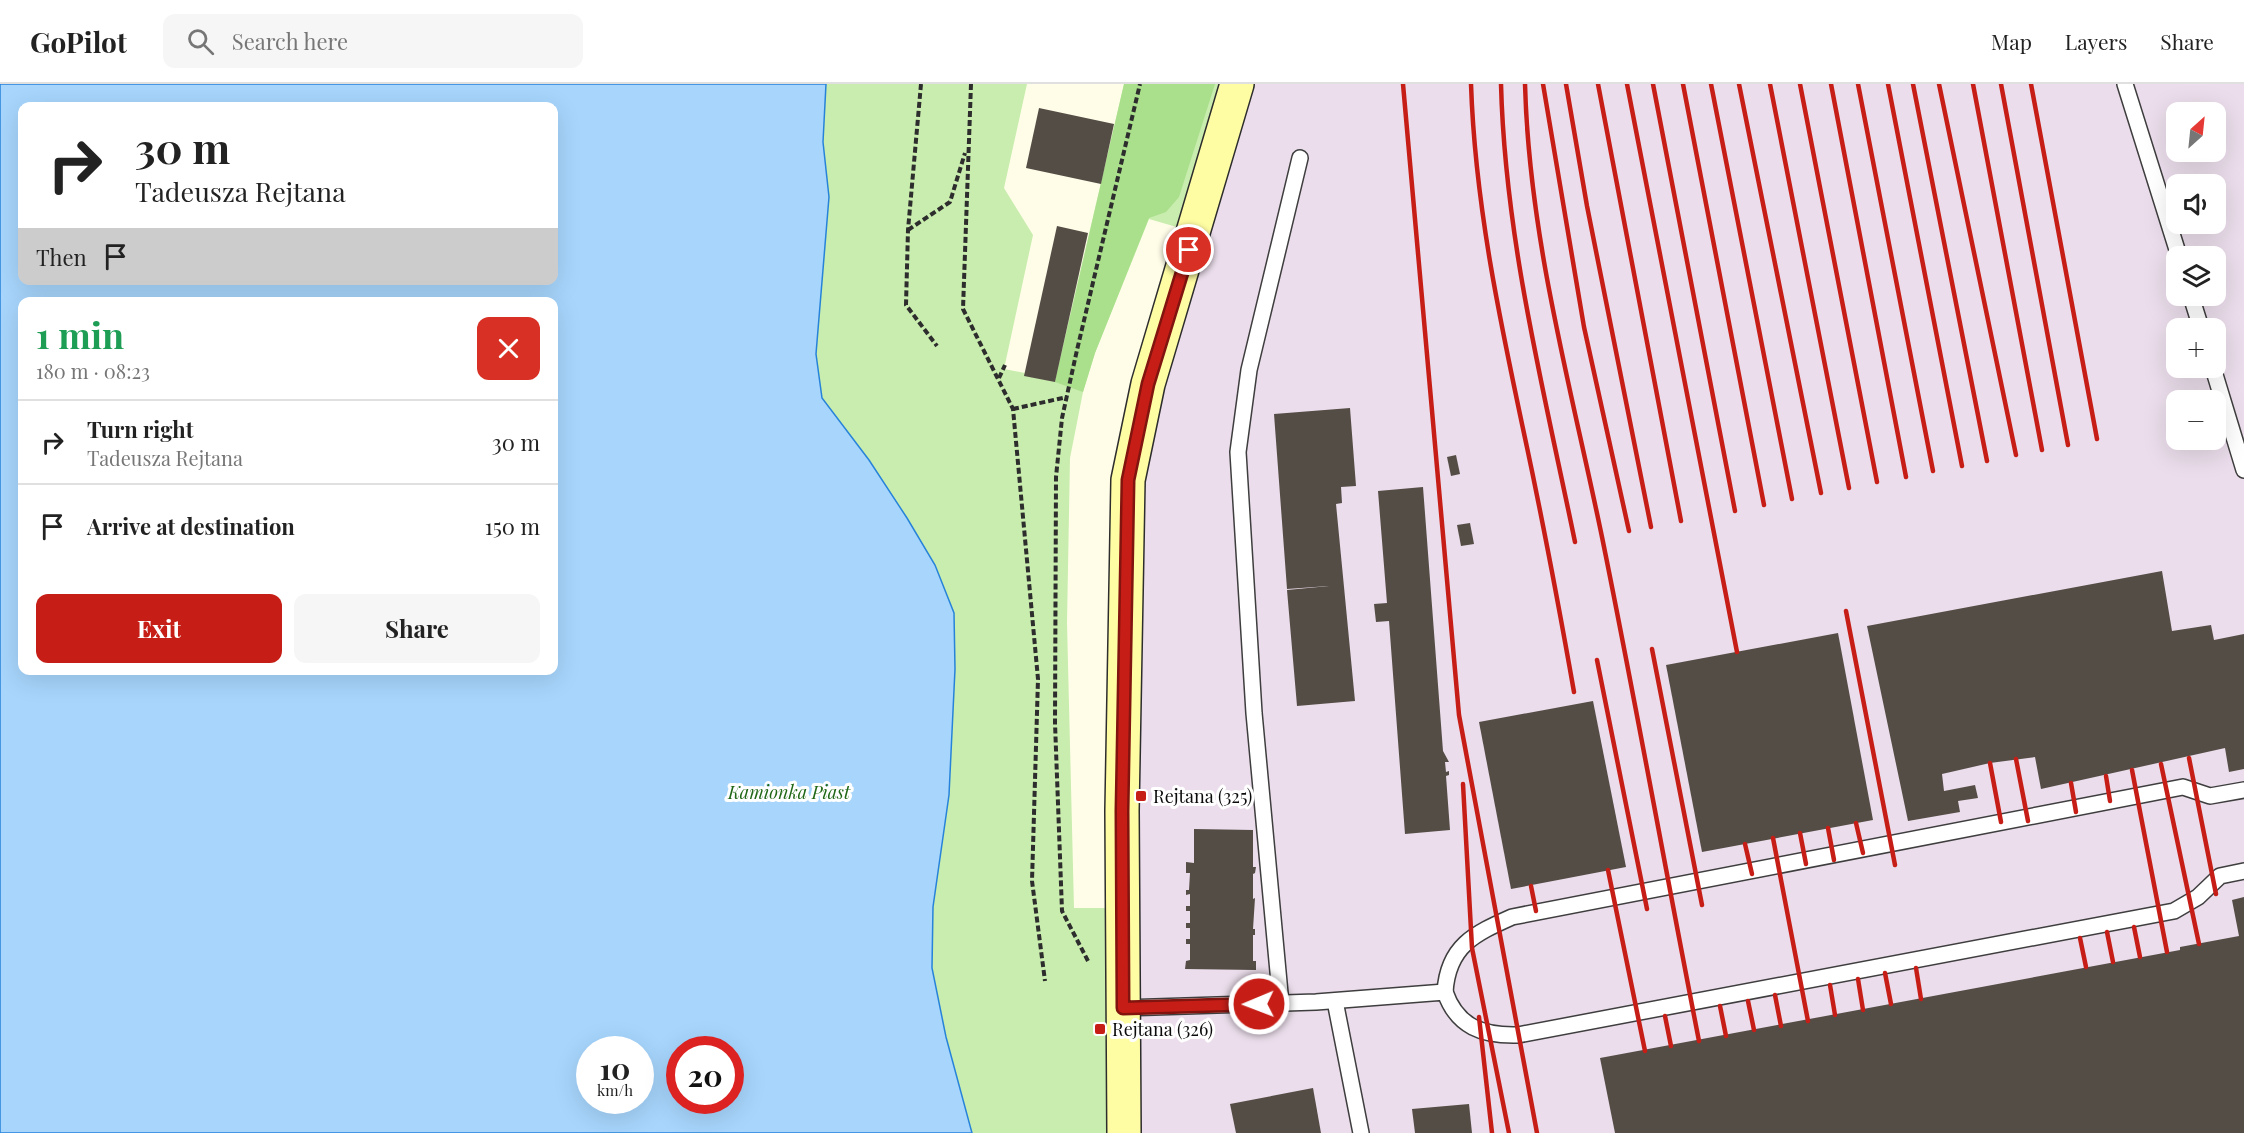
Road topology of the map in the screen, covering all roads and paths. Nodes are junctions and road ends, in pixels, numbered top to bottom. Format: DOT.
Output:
graph roads {
  1 [pos="921,84"];
  2 [pos="971,84"];
  3 [pos="1140,84"];
  4 [pos="1237,84"];
  5 [pos="2126,84"];
  6 [pos="968,146"];
  7 [pos="1300,158"];
  8 [pos="908,230"];
  9 [pos="2175,246"];
  10 [pos="937,346"];
  11 [pos="1005,365"];
  12 [pos="2216,378"];
  13 [pos="999,379"];
  14 [pos="1067,396"];
  15 [pos="1013,409"];
  16 [pos="2244,470"];
  17 [pos="2244,789"];
  18 [pos="2244,871"];
  19 [pos="1088,972"];
  20 [pos="1046,981"];
  21 [pos="1445,992"];
  22 [pos="1335,1001"];
  23 [pos="1281,1004"];
  24 [pos="1123,1008"];
  25 [pos="1124,1133"];
  26 [pos="1361,1133"];
  1 -- 8 [label="path"];
  2 -- 6 [label="path"];
  3 -- 14 [label="path"];
  4 -- 24 [label="street"];
  5 -- 9 [label="lane"];
  6 -- 8 [label="path"];
  6 -- 13 [label="path"];
  7 -- 23 [label="lane"];
  8 -- 10 [label="path"];
  11 -- 13 [label="path"];
  12 -- 16 [label="lane"];
  13 -- 15 [label="path"];
  14 -- 15 [label="path"];
  14 -- 19 [label="path"];
  15 -- 20 [label="path"];
  17 -- 21 [label="lane"];
  18 -- 21 [label="lane"];
  21 -- 22 [label="lane"];
  22 -- 23 [label="lane"];
  22 -- 26 [label="lane"];
  23 -- 24 [label="lane"];
  24 -- 25 [label="street"];
}
